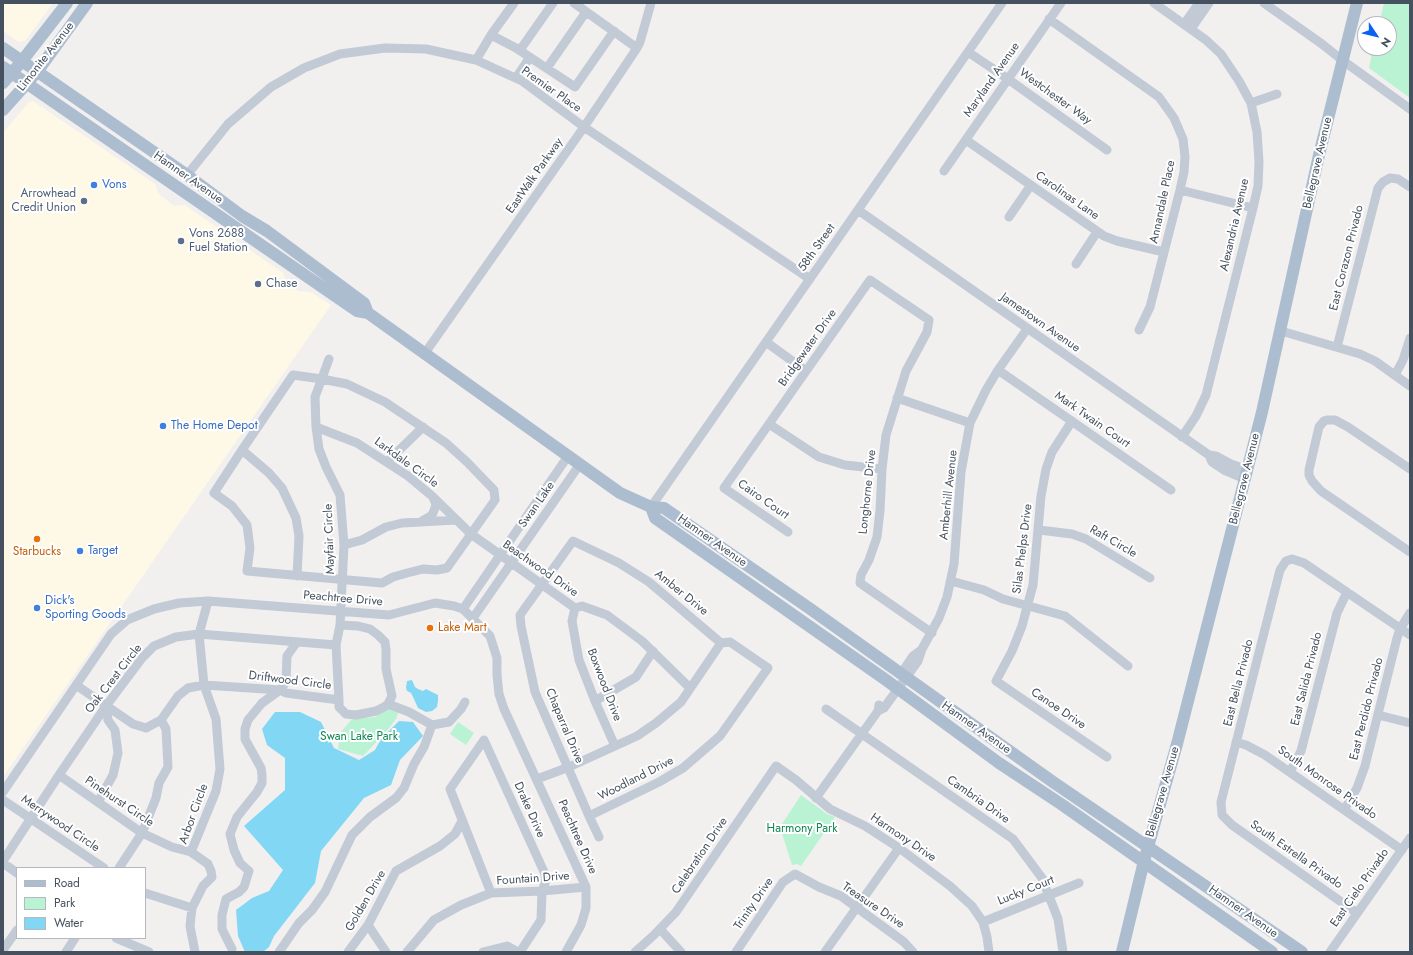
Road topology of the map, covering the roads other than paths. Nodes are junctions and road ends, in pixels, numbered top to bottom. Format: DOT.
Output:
graph roads {
  1 [pos="67,3"];
  2 [pos="88,3"];
  3 [pos="514,3"];
  4 [pos="553,3"];
  5 [pos="574,3"];
  6 [pos="1002,3"];
  7 [pos="1061,3"];
  8 [pos="1154,3"];
  9 [pos="1199,3"];
  10 [pos="1209,3"];
  11 [pos="1264,3"];
  12 [pos="1357,3"];
  13 [pos="650,4"];
  14 [pos="586,12"];
  15 [pos="1049,19"];
  16 [pos="1187,26"];
  17 [pos="614,31"];
  18 [pos="491,35"];
  19 [pos="3,48"];
  20 [pos="637,48"];
  21 [pos="520,50"];
  22 [pos="968,52"];
  23 [pos="530,57"];
  24 [pos="476,60"];
  25 [pos="1342,60"];
  26 [pos="22,61"];
  27 [pos="547,68"];
  28 [pos="8,70"];
  29 [pos="36,72"];
  30 [pos="516,78"];
  31 [pos="1008,79"];
  32 [pos="3,82"];
  33 [pos="27,84"];
  34 [pos="1277,94"];
  35 [pos="1251,103"];
  36 [pos="1410,109"];
  37 [pos="3,110"];
  38 [pos="584,127"];
  39 [pos="966,140"];
  40 [pos="1107,150"];
  41 [pos="944,171"];
  42 [pos="187,175"];
  43 [pos="1031,185"];
  44 [pos="1410,187"];
  45 [pos="1180,190"];
  46 [pos="1253,208"];
  47 [pos="858,210"];
  48 [pos="1009,217"];
  49 [pos="1097,232"];
  50 [pos="1164,252"];
  51 [pos="1076,264"];
  52 [pos="303,273"];
  53 [pos="810,279"];
  54 [pos="355,297"];
  55 [pos="368,313"];
  56 [pos="929,320"];
  57 [pos="1027,329"];
  58 [pos="1139,330"];
  59 [pos="1281,331"];
  60 [pos="1410,338"];
  61 [pos="766,342"];
  62 [pos="1337,347"];
  63 [pos="425,353"];
  64 [pos="329,359"];
  65 [pos="806,370"];
  66 [pos="998,370"];
  67 [pos="1395,375"];
  68 [pos="322,379"];
  69 [pos="1410,386"];
  70 [pos="897,398"];
  71 [pos="1072,421"];
  72 [pos="970,423"];
  73 [pos="769,424"];
  74 [pos="316,427"];
  75 [pos="423,427"];
  76 [pos="1182,437"];
  77 [pos="242,450"];
  78 [pos="568,456"];
  79 [pos="387,462"];
  80 [pos="580,464"];
  81 [pos="882,469"];
  82 [pos="1410,469"];
  83 [pos="1246,475"];
  84 [pos="724,488"];
  85 [pos="1171,490"];
  86 [pos="432,496"];
  87 [pos="651,507"];
  88 [pos="456,520"];
  89 [pos="422,521"];
  90 [pos="1039,530"];
  91 [pos="788,532"];
  92 [pos="471,534"];
  93 [pos="573,541"];
  94 [pos="344,545"];
  95 [pos="1410,552"];
  96 [pos="501,555"];
  97 [pos="511,563"];
  98 [pos="296,576"];
  99 [pos="1150,578"];
  100 [pos="343,579"];
  101 [pos="951,581"];
  102 [pos="542,585"];
  103 [pos="1347,592"];
  104 [pos="208,601"];
  105 [pos="1028,605"];
  106 [pos="574,608"];
  107 [pos="463,609"];
  108 [pos="340,611"];
  109 [pos="1410,613"];
  110 [pos="473,618"];
  111 [pos="340,625"];
  112 [pos="1400,629"];
  113 [pos="932,633"];
  114 [pos="199,634"];
  115 [pos="1410,635"];
  116 [pos="297,642"];
  117 [pos="721,643"];
  118 [pos="336,645"];
  119 [pos="653,651"];
  120 [pos="1128,666"];
  121 [pos="768,668"];
  122 [pos="904,676"];
  123 [pos="996,681"];
  124 [pos="76,685"];
  125 [pos="204,685"];
  126 [pos="895,687"];
  127 [pos="690,688"];
  128 [pos="280,690"];
  129 [pos="339,700"];
  130 [pos="465,702"];
  131 [pos="594,702"];
  132 [pos="388,704"];
  133 [pos="106,706"];
  134 [pos="826,709"];
  135 [pos="1378,715"];
  136 [pos="161,720"];
  137 [pos="1410,723"];
  138 [pos="432,725"];
  139 [pos="862,734"];
  140 [pos="1236,742"];
  141 [pos="615,746"];
  142 [pos="1107,757"];
  143 [pos="776,766"];
  144 [pos="569,767"];
  145 [pos="1290,772"];
  146 [pos="59,775"];
  147 [pos="537,779"];
  148 [pos="3,792"];
  149 [pos="816,798"];
  150 [pos="3,800"];
  151 [pos="98,802"];
  152 [pos="1344,810"];
  153 [pos="1222,815"];
  154 [pos="589,816"];
  155 [pos="30,818"];
  156 [pos="462,821"];
  157 [pos="142,833"];
  158 [pos="599,837"];
  159 [pos="1410,838"];
  160 [pos="1148,846"];
  161 [pos="899,848"];
  162 [pos="1402,850"];
  163 [pos="191,852"];
  164 [pos="1144,861"];
  165 [pos="3,862"];
  166 [pos="103,867"];
  167 [pos="120,867"];
  168 [pos="16,872"];
  169 [pos="795,874"];
  170 [pos="1079,883"];
  171 [pos="586,887"];
  172 [pos="542,891"];
  173 [pos="146,893"];
  174 [pos="491,893"];
  175 [pos="1049,895"];
  176 [pos="857,907"];
  177 [pos="192,908"];
  178 [pos="1357,913"];
  179 [pos="983,922"];
  180 [pos="368,925"];
  181 [pos="660,929"];
  182 [pos="16,931"];
  183 [pos="74,939"];
  184 [pos="118,939"];
  185 [pos="3,950"];
  186 [pos="231,951"];
  187 [pos="1331,951"];
  188 [pos="66,952"];
  189 [pos="149,952"];
  190 [pos="195,952"];
  191 [pos="279,952"];
  192 [pos="348,952"];
  193 [pos="386,952"];
  194 [pos="407,952"];
  195 [pos="483,952"];
  196 [pos="519,952"];
  197 [pos="566,952"];
  198 [pos="635,952"];
  199 [pos="681,952"];
  200 [pos="736,952"];
  201 [pos="825,952"];
  202 [pos="913,952"];
  203 [pos="989,952"];
  204 [pos="1063,952"];
  205 [pos="1122,952"];
  206 [pos="1272,952"];
  207 [pos="1302,952"];
  1 -- 26 [label="main road, Limonite Avenue"];
  2 -- 29 [label="main road, Limonite Avenue"];
  3 -- 18 [label="street"];
  4 -- 21 [label="street"];
  5 -- 14 [label="street"];
  6 -- 22 [label="street, 58th Street"];
  7 -- 15 [label="street, Maryland Avenue"];
  8 -- 16 [label="street, Alexandria Avenue"];
  9 -- 16 [label="street"];
  10 -- 16 [label="street"];
  11 -- 25 [label="street"];
  12 -- 25 [label="main road, Bellegrave Avenue"];
  13 -- 20 [label="street, EastWalk Parkway"];
  14 -- 17 [label="street"];
  14 -- 27 [label="street"];
  15 -- 31 [label="street, Maryland Avenue"];
  15 -- 45 [label="street, Annandale Place"];
  16 -- 35 [label="street, Alexandria Avenue"];
  17 -- 20 [label="street"];
  17 -- 27 [label="street"];
  18 -- 21 [label="street"];
  18 -- 24 [label="street"];
  19 -- 26 [label="main road, Hamner Avenue"];
  20 -- 38 [label="street, EastWalk Parkway"];
  21 -- 23 [label="street"];
  22 -- 31 [label="street, Westchester Way"];
  22 -- 47 [label="street, 58th Street"];
  23 -- 27 [label="street"];
  23 -- 30 [label="street"];
  24 -- 30 [label="street, Premier Place"];
  24 -- 42 [label="street, Premier Place"];
  25 -- 36 [label="street"];
  25 -- 59 [label="main road, Bellegrave Avenue"];
  26 -- 28 [label="main road, Limonite Avenue"];
  26 -- 29 [label="main road, Hamner Avenue"];
  28 -- 32 [label="main road, Limonite Avenue"];
  28 -- 33 [label="main road, Hamner Avenue"];
  29 -- 33 [label="main road, Limonite Avenue"];
  29 -- 42 [label="main road, Hamner Avenue"];
  30 -- 38 [label="street, Premier Place"];
  31 -- 39 [label="street, Maryland Avenue"];
  31 -- 40 [label="street, Westchester Way"];
  33 -- 37 [label="main road, Limonite Avenue"];
  33 -- 52 [label="main road, Hamner Avenue"];
  34 -- 35 [label="street"];
  35 -- 46 [label="street, Alexandria Avenue"];
  38 -- 53 [label="street, Premier Place"];
  38 -- 63 [label="street, EastWalk Parkway"];
  39 -- 41 [label="street, Maryland Avenue"];
  39 -- 43 [label="street, Carolinas Lane"];
  42 -- 54 [label="main road, Hamner Avenue"];
  43 -- 48 [label="street"];
  43 -- 49 [label="street, Carolinas Lane"];
  44 -- 62 [label="street, East Corazon Privado"];
  45 -- 46 [label="street"];
  45 -- 50 [label="street, Annandale Place"];
  46 -- 76 [label="street, Alexandria Avenue"];
  47 -- 53 [label="street, 58th Street"];
  47 -- 57 [label="street, Jamestown Avenue"];
  49 -- 50 [label="street, Carolinas Lane"];
  49 -- 51 [label="street"];
  50 -- 58 [label="street, Annandale Place"];
  52 -- 54 [label="main road"];
  52 -- 55 [label="main road, Hamner Avenue"];
  53 -- 61 [label="street, 58th Street"];
  54 -- 55 [label="main road, Hamner Avenue"];
  55 -- 63 [label="main road, Hamner Avenue"];
  56 -- 65 [label="street, Bridgewater Drive"];
  56 -- 70 [label="street, Longhorne Drive"];
  57 -- 66 [label="street, Amberhill Avenue"];
  57 -- 76 [label="street, Jamestown Avenue"];
  59 -- 62 [label="street"];
  59 -- 83 [label="main road, Bellegrave Avenue"];
  60 -- 67 [label="street"];
  61 -- 65 [label="street"];
  61 -- 87 [label="street, 58th Street"];
  62 -- 67 [label="street"];
  63 -- 78 [label="main road, Hamner Avenue"];
  64 -- 68 [label="street, Mayfair Circle"];
  65 -- 73 [label="street, Bridgewater Drive"];
  66 -- 71 [label="street, Mark Twain Court"];
  66 -- 72 [label="street, Amberhill Avenue"];
  67 -- 69 [label="street"];
  68 -- 74 [label="street, Mayfair Circle"];
  68 -- 75 [label="street"];
  68 -- 77 [label="street"];
  70 -- 72 [label="street"];
  70 -- 81 [label="street, Longhorne Drive"];
  71 -- 85 [label="street, Mark Twain Court"];
  71 -- 90 [label="street, Silas Phelps Drive"];
  72 -- 101 [label="street, Amberhill Avenue"];
  73 -- 81 [label="street"];
  73 -- 84 [label="street, Bridgewater Drive"];
  74 -- 79 [label="street, Larkdale Circle"];
  74 -- 94 [label="street, Mayfair Circle"];
  75 -- 79 [label="street"];
  75 -- 92 [label="street"];
  76 -- 83 [label="street, Jamestown Avenue"];
  77 -- 98 [label="street"];
  77 -- 98 [label="street"];
  78 -- 80 [label="main road, Hamner Avenue"];
  78 -- 96 [label="street, Swan Lake"];
  79 -- 86 [label="street, Larkdale Circle"];
  80 -- 87 [label="main road, Hamner Avenue"];
  80 -- 97 [label="street, Swan Lake"];
  81 -- 113 [label="street, Longhorne Drive"];
  82 -- 95 [label="street"];
  83 -- 160 [label="main road, Bellegrave Avenue"];
  84 -- 91 [label="street, Cairo Court"];
  86 -- 88 [label="street, Larkdale Circle"];
  86 -- 89 [label="street"];
  87 -- 122 [label="main road, Hamner Avenue"];
  87 -- 126 [label="main road, Hamner Avenue"];
  88 -- 89 [label="street"];
  88 -- 92 [label="street, Larkdale Circle"];
  89 -- 94 [label="street"];
  90 -- 99 [label="street, Raft Circle"];
  90 -- 105 [label="street, Silas Phelps Drive"];
  92 -- 96 [label="street, Beachwood Drive"];
  92 -- 100 [label="street"];
  93 -- 102 [label="street, Chaparral Drive"];
  93 -- 117 [label="street, Amber Drive"];
  94 -- 100 [label="street, Mayfair Circle"];
  96 -- 97 [label="street, Beachwood Drive"];
  96 -- 107 [label="street, Swan Lake"];
  97 -- 102 [label="street, Beachwood Drive"];
  97 -- 110 [label="street, Swan Lake"];
  98 -- 100 [label="street"];
  100 -- 108 [label="street, Mayfair Circle"];
  101 -- 105 [label="street"];
  101 -- 113 [label="street, Amberhill Avenue"];
  102 -- 106 [label="street, Beachwood Drive"];
  102 -- 144 [label="street, Chaparral Drive"];
  103 -- 112 [label="street"];
  103 -- 140 [label="street, East Bella Privado"];
  103 -- 145 [label="street, East Salida Privado"];
  104 -- 108 [label="street, Peachtree Drive"];
  104 -- 114 [label="street, Arbor Circle"];
  104 -- 124 [label="street, Peachtree Drive"];
  105 -- 120 [label="street"];
  105 -- 123 [label="street, Silas Phelps Drive"];
  106 -- 119 [label="street, Beachwood Drive"];
  106 -- 131 [label="street, Boxwood Drive"];
  107 -- 108 [label="street, Peachtree Drive"];
  107 -- 110 [label="street, Peachtree Drive"];
  108 -- 111 [label="street, Mayfair Circle"];
  109 -- 112 [label="street, East Perdido Privado"];
  110 -- 147 [label="street, Peachtree Drive"];
  111 -- 118 [label="street, Mayfair Circle"];
  111 -- 132 [label="street"];
  112 -- 115 [label="street"];
  112 -- 135 [label="street, East Perdido Privado"];
  113 -- 122 [label="street, Amberhill Avenue"];
  114 -- 116 [label="street, Oak Crest Circle"];
  114 -- 125 [label="street, Arbor Circle"];
  114 -- 133 [label="street, Oak Crest Circle"];
  116 -- 118 [label="street, Oak Crest Circle"];
  116 -- 128 [label="street"];
  117 -- 121 [label="street, Amber Drive"];
  117 -- 127 [label="street"];
  118 -- 129 [label="street, Mayfair Circle"];
  119 -- 127 [label="street, Beachwood Drive"];
  119 -- 131 [label="street"];
  121 -- 154 [label="street, Woodland Drive"];
  122 -- 126 [label="street, Amberhill Avenue"];
  122 -- 160 [label="main road, Hamner Avenue"];
  123 -- 142 [label="street, Canoe Drive"];
  124 -- 133 [label="street"];
  124 -- 148 [label="street, Peachtree Drive"];
  125 -- 128 [label="street, Driftwood Circle"];
  125 -- 136 [label="street, Driftwood Circle"];
  125 -- 163 [label="street, Arbor Circle"];
  126 -- 139 [label="street, Amberhill Avenue"];
  126 -- 164 [label="main road, Hamner Avenue"];
  127 -- 141 [label="street"];
  128 -- 129 [label="street, Driftwood Circle"];
  128 -- 186 [label="street"];
  129 -- 132 [label="street"];
  130 -- 138 [label="street"];
  131 -- 141 [label="street, Boxwood Drive"];
  132 -- 138 [label="street"];
  133 -- 136 [label="street"];
  133 -- 146 [label="street, Oak Crest Circle"];
  133 -- 151 [label="street"];
  134 -- 139 [label="street, Cambria Drive"];
  135 -- 137 [label="street"];
  135 -- 152 [label="street, East Perdido Privado"];
  136 -- 157 [label="street"];
  138 -- 191 [label="street"];
  139 -- 149 [label="street, Amberhill Avenue"];
  139 -- 175 [label="street, Cambria Drive"];
  140 -- 145 [label="street, South Monrose Privado"];
  140 -- 153 [label="street, East Bella Privado"];
  141 -- 144 [label="street"];
  143 -- 149 [label="street, Harmony Drive"];
  143 -- 181 [label="street, Celebration Drive"];
  144 -- 147 [label="street"];
  144 -- 154 [label="street, Chaparral Drive"];
  145 -- 152 [label="street, South Monrose Privado"];
  146 -- 151 [label="street, Pinehurst Circle"];
  146 -- 155 [label="street, Oak Crest Circle"];
  147 -- 171 [label="street, Peachtree Drive"];
  149 -- 161 [label="street, Harmony Drive"];
  150 -- 155 [label="street, Merrywood Circle"];
  151 -- 157 [label="street, Pinehurst Circle"];
  152 -- 162 [label="street, South Monrose Privado"];
  153 -- 178 [label="street, South Estrella Privado"];
  154 -- 158 [label="street, Chaparral Drive"];
  155 -- 165 [label="street, Oak Crest Circle"];
  155 -- 166 [label="street, Merrywood Circle"];
  156 -- 172 [label="street, Drake Drive"];
  156 -- 174 [label="street"];
  156 -- 180 [label="street, Golden Drive"];
  157 -- 163 [label="street, Pinehurst Circle"];
  157 -- 167 [label="street"];
  159 -- 162 [label="street, East Cielo Privado"];
  160 -- 164 [label="main road, Bellegrave Avenue"];
  160 -- 207 [label="main road, Hamner Avenue"];
  161 -- 176 [label="street"];
  161 -- 179 [label="street, Harmony Drive"];
  162 -- 178 [label="street, East Cielo Privado"];
  163 -- 177 [label="street, Arbor Circle"];
  164 -- 205 [label="main road, Bellegrave Avenue"];
  164 -- 206 [label="main road, Hamner Avenue"];
  165 -- 168 [label="street"];
  169 -- 176 [label="street, Treasure Drive"];
  169 -- 200 [label="street, Trinity Drive"];
  170 -- 175 [label="street, Lucky Court"];
  171 -- 172 [label="street, Fountain Drive"];
  171 -- 197 [label="street, Peachtree Drive"];
  172 -- 174 [label="street, Fountain Drive"];
  172 -- 196 [label="street, Drake Drive"];
  173 -- 177 [label="street"];
  174 -- 194 [label="street, Fountain Drive"];
  175 -- 179 [label="street, Lucky Court"];
  175 -- 204 [label="street, Cambria Drive"];
  176 -- 201 [label="street"];
  176 -- 202 [label="street, Treasure Drive"];
  177 -- 190 [label="street, Arbor Circle"];
  178 -- 187 [label="street, East Cielo Privado"];
  179 -- 203 [label="street, Harmony Drive"];
  180 -- 192 [label="street, Golden Drive"];
  180 -- 193 [label="street"];
  181 -- 198 [label="street, Celebration Drive"];
  181 -- 199 [label="street"];
  182 -- 185 [label="street"];
  183 -- 188 [label="street"];
  184 -- 189 [label="street"];
  195 -- 196 [label="street"];
}
